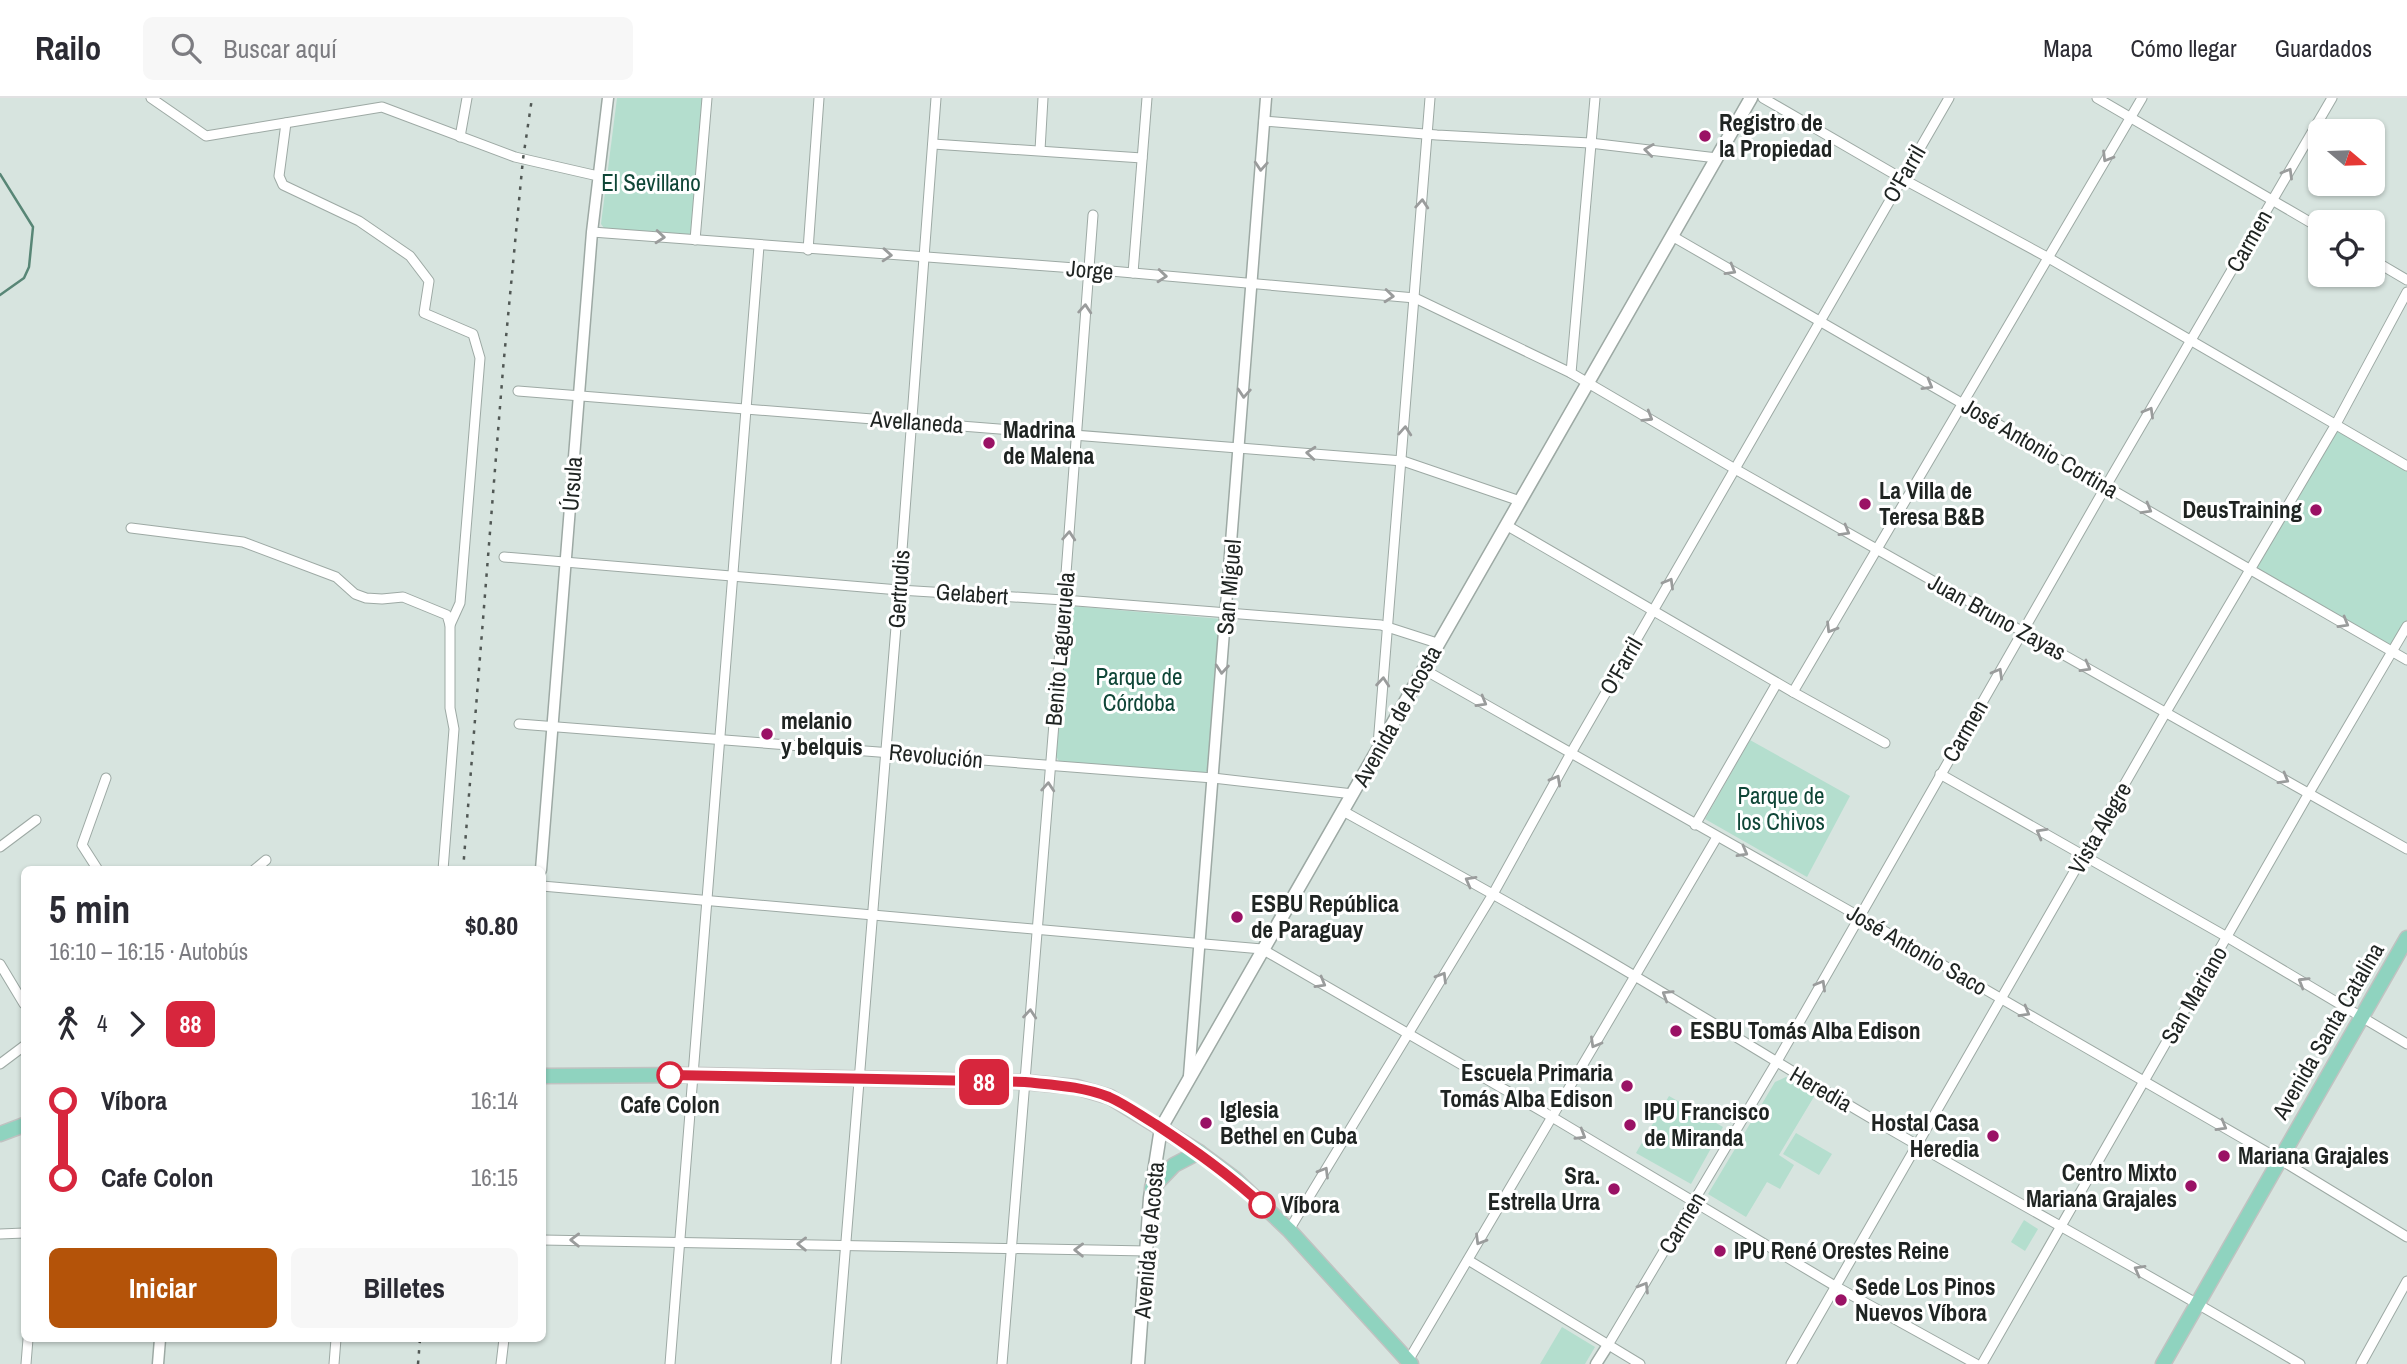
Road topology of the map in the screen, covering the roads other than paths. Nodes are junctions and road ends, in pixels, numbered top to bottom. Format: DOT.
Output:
graph roads {
  1 [pos="394,98"];
  2 [pos="467,98"];
  3 [pos="608,98"];
  4 [pos="707,98"];
  5 [pos="820,98"];
  6 [pos="936,98"];
  7 [pos="1043,98"];
  8 [pos="1147,98"];
  9 [pos="1266,98"];
  10 [pos="1430,98"];
  11 [pos="1595,98"];
  12 [pos="1751,98"];
  13 [pos="1763,98"];
  14 [pos="1949,98"];
  15 [pos="2097,98"];
  16 [pos="2142,98"];
  17 [pos="2332,98"];
  18 [pos="157,100"];
  19 [pos="389,108"];
  20 [pos="2130,117"];
  21 [pos="1264,121"];
  22 [pos="286,123"];
  23 [pos="1428,134"];
  24 [pos="460,137"];
  25 [pos="1590,143"];
  26 [pos="933,144"];
  27 [pos="1040,150"];
  28 [pos="1142,158"];
  29 [pos="1717,158"];
  30 [pos="598,176"];
  31 [pos="1901,178"];
  32 [pos="2273,200"];
  33 [pos="1093,215"];
  34 [pos="2308,221"];
  35 [pos="592,232"];
  36 [pos="1672,236"];
  37 [pos="695,240"];
  38 [pos="759,246"];
  39 [pos="808,250"];
  40 [pos="925,257"];
  41 [pos="2047,257"];
  42 [pos="2385,267"];
  43 [pos="1088,269"];
  44 [pos="1133,273"];
  45 [pos="2407,280"];
  46 [pos="1252,284"];
  47 [pos="2407,292"];
  48 [pos="1415,299"];
  49 [pos="1819,320"];
  50 [pos="2190,342"];
  51 [pos="1571,373"];
  52 [pos="1589,382"];
  53 [pos="518,391"];
  54 [pos="578,397"];
  55 [pos="1962,404"];
  56 [pos="745,410"];
  57 [pos="911,421"];
  58 [pos="2336,424"];
  59 [pos="1076,433"];
  60 [pos="1240,446"];
  61 [pos="1402,461"];
  62 [pos="2407,466"];
  63 [pos="1735,469"];
  64 [pos="2106,486"];
  65 [pos="1520,501"];
  66 [pos="1506,525"];
  67 [pos="131,528"];
  68 [pos="1878,550"];
  69 [pos="504,556"];
  70 [pos="566,561"];
  71 [pos="2251,569"];
  72 [pos="733,575"];
  73 [pos="899,590"];
  74 [pos="1064,600"];
  75 [pos="1653,610"];
  76 [pos="1227,612"];
  77 [pos="450,625"];
  78 [pos="1388,626"];
  79 [pos="2407,626"];
  80 [pos="2022,631"];
  81 [pos="1437,643"];
  82 [pos="2392,652"];
  83 [pos="2407,660"];
  84 [pos="1423,668"];
  85 [pos="1777,683"];
  86 [pos="1793,692"];
  87 [pos="2166,712"];
  88 [pos="519,724"];
  89 [pos="553,727"];
  90 [pos="719,738"];
  91 [pos="1885,743"];
  92 [pos="1377,750"];
  93 [pos="885,751"];
  94 [pos="1571,753"];
  95 [pos="1049,765"];
  96 [pos="1940,774"];
  97 [pos="106,778"];
  98 [pos="1213,778"];
  99 [pos="2309,793"];
  100 [pos="1353,794"];
  101 [pos="1343,811"];
  102 [pos="36,820"];
  103 [pos="1695,825"];
  104 [pos="1717,837"];
  105 [pos="0,847"];
  106 [pos="2407,849"];
  107 [pos="2083,857"];
  108 [pos="266,860"];
  109 [pos="95,866"];
  110 [pos="259,866"];
  111 [pos="443,866"];
  112 [pos="541,866"];
  113 [pos="546,886"];
  114 [pos="1493,894"];
  115 [pos="708,901"];
  116 [pos="872,915"];
  117 [pos="1860,917"];
  118 [pos="1037,930"];
  119 [pos="2227,937"];
  120 [pos="2407,939"];
  121 [pos="1199,942"];
  122 [pos="1262,949"];
  123 [pos="0,964"];
  124 [pos="1634,975"];
  125 [pos="21,999"];
  126 [pos="2002,999"];
  127 [pos="2362,1016"];
  128 [pos="1409,1034"];
  129 [pos="2407,1044"];
  130 [pos="21,1047"];
  131 [pos="1776,1063"];
  132 [pos="0,1064"];
  133 [pos="694,1075"];
  134 [pos="546,1076"];
  135 [pos="1189,1076"];
  136 [pos="858,1080"];
  137 [pos="1025,1082"];
  138 [pos="2144,1082"];
  139 [pos="1552,1117"];
  140 [pos="21,1126"];
  141 [pos="1161,1128"];
  142 [pos="0,1134"];
  143 [pos="1918,1145"];
  144 [pos="1199,1152"];
  145 [pos="2281,1160"];
  146 [pos="1152,1188"];
  147 [pos="1695,1203"];
  148 [pos="2061,1227"];
  149 [pos="1289,1230"];
  150 [pos="21,1233"];
  151 [pos="0,1234"];
  152 [pos="2407,1237"];
  153 [pos="546,1240"];
  154 [pos="680,1242"];
  155 [pos="845,1245"];
  156 [pos="1011,1249"];
  157 [pos="1147,1251"];
  158 [pos="1468,1260"];
  159 [pos="2407,1281"];
  160 [pos="1835,1286"];
  161 [pos="2199,1303"];
  162 [pos="28,1342"];
  163 [pos="160,1342"];
  164 [pos="337,1342"];
  165 [pos="504,1342"];
  166 [pos="1608,1345"];
  167 [pos="1409,1362"];
  168 [pos="26,1364"];
  169 [pos="158,1364"];
  170 [pos="334,1364"];
  171 [pos="501,1364"];
  172 [pos="670,1364"];
  173 [pos="836,1364"];
  174 [pos="1002,1364"];
  175 [pos="1138,1364"];
  176 [pos="1597,1364"];
  177 [pos="1640,1364"];
  178 [pos="1791,1364"];
  179 [pos="1976,1364"];
  180 [pos="1982,1364"];
  181 [pos="2163,1364"];
  182 [pos="2300,1364"];
  183 [pos="2361,1364"];
  1 -- 19 [label="street"];
  2 -- 24 [label="street"];
  3 -- 30 [label="street, Úrsula"];
  4 -- 37 [label="street"];
  5 -- 39 [label="street"];
  6 -- 26 [label="street, Gertrudis"];
  7 -- 27 [label="street"];
  8 -- 28 [label="street"];
  9 -- 21 [label="street, San Miguel"];
  10 -- 23 [label="street"];
  11 -- 25 [label="street"];
  12 -- 29 [label="main road, Avenida de Acosta"];
  13 -- 31 [label="street"];
  14 -- 31 [label="street, O'Farril"];
  15 -- 20 [label="street"];
  16 -- 20 [label="street"];
  32 -- 17 [label="street, Carmen, one-way"];
  18 -- 22 [label="street"];
  19 -- 22 [label="street"];
  19 -- 24 [label="street"];
  20 -- 32 [label="street"];
  20 -- 41 [label="street, one-way"];
  21 -- 23 [label="street"];
  21 -- 46 [label="street, San Miguel, one-way"];
  22 -- 77 [label="street"];
  23 -- 25 [label="street"];
  48 -- 23 [label="street, one-way"];
  24 -- 30 [label="street"];
  29 -- 25 [label="street, one-way"];
  25 -- 51 [label="street"];
  26 -- 27 [label="street"];
  26 -- 40 [label="street, Gertrudis"];
  27 -- 28 [label="street"];
  28 -- 44 [label="street"];
  29 -- 36 [label="main road, Avenida de Acosta"];
  30 -- 35 [label="street, Úrsula"];
  31 -- 41 [label="street"];
  31 -- 49 [label="street, O'Farril"];
  32 -- 34 [label="street"];
  32 -- 50 [label="street, Carmen"];
  33 -- 43 [label="street, Benito Lagueruela"];
  35 -- 37 [label="street, Jorge, one-way"];
  35 -- 54 [label="street, Úrsula"];
  36 -- 49 [label="street, José Antonio Cortina, one-way"];
  36 -- 52 [label="main road, Avenida de Acosta"];
  37 -- 38 [label="street, Jorge"];
  38 -- 39 [label="street, Jorge"];
  38 -- 56 [label="street"];
  39 -- 40 [label="street, Jorge, one-way"];
  40 -- 43 [label="street, Jorge"];
  40 -- 57 [label="street, Gertrudis"];
  41 -- 50 [label="street"];
  41 -- 55 [label="street"];
  42 -- 45 [label="street"];
  43 -- 44 [label="street, Jorge"];
  59 -- 43 [label="street, Benito Lagueruela, one-way"];
  44 -- 46 [label="street, Jorge, one-way"];
  46 -- 48 [label="street, Jorge, one-way"];
  46 -- 60 [label="street, San Miguel, one-way"];
  47 -- 58 [label="street, Vista Alegre"];
  48 -- 51 [label="street, Jorge"];
  61 -- 48 [label="street, one-way"];
  49 -- 55 [label="street, José Antonio Cortina, one-way"];
  49 -- 63 [label="street, O'Farril"];
  50 -- 58 [label="street"];
  64 -- 50 [label="street, Carmen, one-way"];
  51 -- 52 [label="street, Jorge"];
  52 -- 63 [label="street, Juan Bruno Zayas, one-way"];
  52 -- 65 [label="main road, Avenida de Acosta"];
  53 -- 54 [label="street, Avellaneda"];
  54 -- 56 [label="street, Avellaneda"];
  54 -- 70 [label="street, Úrsula"];
  55 -- 64 [label="street, José Antonio Cortina"];
  55 -- 68 [label="street"];
  56 -- 57 [label="street, Avellaneda"];
  56 -- 72 [label="street"];
  57 -- 59 [label="street, Avellaneda"];
  57 -- 73 [label="street, Gertrudis"];
  58 -- 62 [label="street"];
  58 -- 71 [label="street, Vista Alegre"];
  59 -- 60 [label="street, Avellaneda"];
  74 -- 59 [label="street, Benito Lagueruela, one-way"];
  61 -- 60 [label="street, Avellaneda, one-way"];
  60 -- 76 [label="street, San Miguel"];
  61 -- 65 [label="street, Avellaneda"];
  61 -- 78 [label="street"];
  63 -- 68 [label="street, Juan Bruno Zayas, one-way"];
  75 -- 63 [label="street, O'Farril, one-way"];
  64 -- 71 [label="street, José Antonio Cortina, one-way"];
  64 -- 80 [label="street, Carmen"];
  65 -- 66 [label="main road, Avenida de Acosta"];
  66 -- 75 [label="street"];
  66 -- 81 [label="main road, Avenida de Acosta"];
  67 -- 77 [label="street"];
  68 -- 80 [label="street, Juan Bruno Zayas"];
  68 -- 86 [label="street, one-way"];
  69 -- 70 [label="street, Gelabert"];
  70 -- 72 [label="street, Gelabert"];
  70 -- 89 [label="street, Úrsula"];
  71 -- 82 [label="street, José Antonio Cortina, one-way"];
  71 -- 87 [label="street, Vista Alegre"];
  72 -- 73 [label="street, Gelabert"];
  72 -- 90 [label="street"];
  73 -- 74 [label="street, Gelabert"];
  73 -- 93 [label="street, Gertrudis"];
  74 -- 76 [label="street, Gelabert"];
  74 -- 95 [label="street, Benito Lagueruela"];
  75 -- 85 [label="street"];
  75 -- 94 [label="street, O'Farril"];
  76 -- 78 [label="street, Gelabert"];
  76 -- 98 [label="street, San Miguel, one-way"];
  77 -- 111 [label="street"];
  78 -- 81 [label="street, Gelabert"];
  92 -- 78 [label="street, one-way"];
  79 -- 82 [label="street, San Mariano"];
  80 -- 87 [label="street, Juan Bruno Zayas, one-way"];
  96 -- 80 [label="street, Carmen, one-way"];
  81 -- 84 [label="main road, Avenida de Acosta"];
  82 -- 83 [label="street, José Antonio Cortina"];
  82 -- 99 [label="street, San Mariano"];
  84 -- 92 [label="main road, Avenida de Acosta"];
  84 -- 94 [label="street, José Antonio Saco, one-way"];
  85 -- 86 [label="street"];
  85 -- 103 [label="street"];
  86 -- 91 [label="street"];
  87 -- 99 [label="street, Juan Bruno Zayas, one-way"];
  87 -- 107 [label="street, Vista Alegre"];
  88 -- 89 [label="street, Revolución"];
  89 -- 90 [label="street, Revolución"];
  89 -- 112 [label="street, Úrsula"];
  90 -- 93 [label="street, Revolución"];
  90 -- 115 [label="street"];
  92 -- 100 [label="main road, Avenida de Acosta"];
  93 -- 95 [label="street, Revolución"];
  93 -- 116 [label="street, Gertrudis"];
  94 -- 103 [label="street, José Antonio Saco"];
  114 -- 94 [label="street, O'Farril, one-way"];
  95 -- 98 [label="street, Revolución"];
  118 -- 95 [label="street, Benito Lagueruela, one-way"];
  107 -- 96 [label="street, one-way"];
  96 -- 117 [label="street, Carmen"];
  97 -- 109 [label="street"];
  98 -- 100 [label="street, Revolución"];
  98 -- 121 [label="street, San Miguel"];
  99 -- 106 [label="street, Juan Bruno Zayas"];
  99 -- 119 [label="street, San Mariano"];
  100 -- 101 [label="main road, Avenida de Acosta"];
  114 -- 101 [label="street, Heredia, one-way"];
  101 -- 122 [label="main road, Avenida de Acosta"];
  102 -- 105 [label="street"];
  103 -- 104 [label="street, José Antonio Saco"];
  104 -- 117 [label="street, José Antonio Saco, one-way"];
  104 -- 124 [label="street"];
  107 -- 119 [label="street"];
  107 -- 126 [label="street, Vista Alegre"];
  108 -- 110 [label="street"];
  113 -- 115 [label="street"];
  114 -- 124 [label="street, Heredia"];
  128 -- 114 [label="street, O'Farril, one-way"];
  115 -- 116 [label="street"];
  115 -- 133 [label="street"];
  116 -- 118 [label="street"];
  116 -- 136 [label="street, Gertrudis"];
  117 -- 126 [label="street, José Antonio Saco"];
  131 -- 117 [label="street, Carmen, one-way"];
  118 -- 121 [label="street"];
  137 -- 118 [label="street, Benito Lagueruela, one-way"];
  127 -- 119 [label="street, one-way"];
  119 -- 138 [label="street, San Mariano"];
  120 -- 127 [label="main road, Avenida Santa Catalina"];
  121 -- 122 [label="street"];
  121 -- 135 [label="street, San Miguel"];
  122 -- 128 [label="street, one-way"];
  122 -- 135 [label="main road, Avenida de Acosta"];
  123 -- 125 [label="street"];
  131 -- 124 [label="street, Heredia, one-way"];
  124 -- 139 [label="street, one-way"];
  126 -- 138 [label="street, José Antonio Saco, one-way"];
  126 -- 143 [label="street, Vista Alegre"];
  127 -- 129 [label="street"];
  127 -- 145 [label="main road, Avenida Santa Catalina"];
  128 -- 139 [label="street"];
  149 -- 128 [label="street, O'Farril, one-way"];
  130 -- 132 [label="street"];
  131 -- 143 [label="street, Heredia"];
  131 -- 147 [label="street, Carmen"];
  133 -- 134 [label="main road"];
  133 -- 136 [label="main road"];
  133 -- 154 [label="street"];
  135 -- 141 [label="main road, Avenida de Acosta"];
  136 -- 137 [label="main road"];
  136 -- 155 [label="street, Gertrudis"];
  137 -- 141 [label="main road"];
  137 -- 156 [label="street, Benito Lagueruela"];
  138 -- 145 [label="street, José Antonio Saco, one-way"];
  138 -- 148 [label="street, San Mariano"];
  139 -- 147 [label="street, one-way"];
  139 -- 158 [label="street, one-way"];
  140 -- 142 [label="main road"];
  141 -- 144 [label="main road"];
  141 -- 146 [label="main road, Avenida de Acosta"];
  143 -- 148 [label="street, Heredia"];
  143 -- 160 [label="street, Vista Alegre"];
  144 -- 146 [label="main road"];
  144 -- 149 [label="main road"];
  145 -- 152 [label="street, José Antonio Saco"];
  145 -- 161 [label="main road, Avenida Santa Catalina"];
  146 -- 157 [label="main road, Avenida de Acosta"];
  147 -- 160 [label="street"];
  166 -- 147 [label="street, Carmen, one-way"];
  161 -- 148 [label="street, Heredia, one-way"];
  148 -- 180 [label="street, San Mariano"];
  149 -- 167 [label="main road"];
  150 -- 151 [label="street"];
  154 -- 153 [label="street, one-way"];
  155 -- 154 [label="street, one-way"];
  154 -- 172 [label="street"];
  155 -- 156 [label="street"];
  155 -- 173 [label="street, Gertrudis"];
  157 -- 156 [label="street, one-way"];
  156 -- 174 [label="street, Benito Lagueruela"];
  157 -- 175 [label="main road, Avenida de Acosta"];
  158 -- 166 [label="street"];
  158 -- 167 [label="street"];
  159 -- 183 [label="street"];
  160 -- 178 [label="street, Vista Alegre"];
  160 -- 179 [label="street"];
  161 -- 181 [label="main road, Avenida Santa Catalina"];
  161 -- 182 [label="street, Heredia"];
  162 -- 168 [label="street"];
  163 -- 169 [label="street"];
  164 -- 170 [label="street"];
  165 -- 171 [label="street"];
  166 -- 176 [label="street, Carmen"];
  166 -- 177 [label="street"];
}
